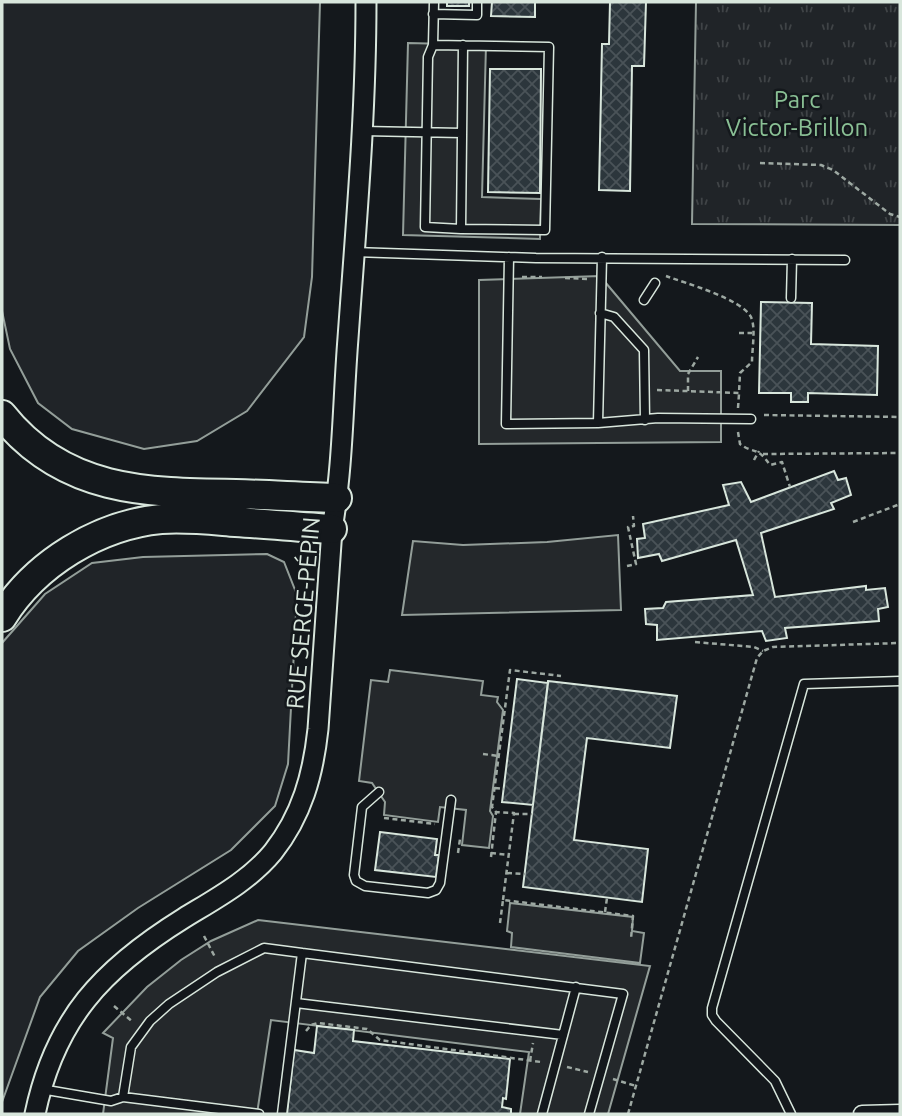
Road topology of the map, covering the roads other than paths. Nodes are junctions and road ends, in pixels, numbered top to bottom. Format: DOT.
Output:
graph roads {
  1 [pos="366,2"];
  2 [pos="434,2"];
  3 [pos="477,2"];
  4 [pos="433,14"];
  5 [pos="433,45"];
  6 [pos="463,46"];
  7 [pos="363,131"];
  8 [pos="426,132"];
  9 [pos="462,133"];
  10 [pos="461,229"];
  11 [pos="354,252"];
  12 [pos="509,257"];
  13 [pos="602,257"];
  14 [pos="792,259"];
  15 [pos="845,260"];
  16 [pos="656,283"];
  17 [pos="791,298"];
  18 [pos="644,300"];
  19 [pos="600,313"];
  20 [pos="2,415"];
  21 [pos="754,417"];
  22 [pos="645,420"];
  23 [pos="598,423"];
  24 [pos="337,498"];
  25 [pos="332,529"];
  26 [pos="2,617"];
  27 [pos="900,681"];
  28 [pos="379,792"];
  29 [pos="451,800"];
  30 [pos="302,953"];
  31 [pos="576,987"];
  32 [pos="296,1003"];
  33 [pos="563,1035"];
  34 [pos="41,1089"];
  35 [pos="123,1097"];
  36 [pos="900,1113"];
  37 [pos="35,1114"];
  38 [pos="259,1114"];
  39 [pos="282,1114"];
  40 [pos="542,1114"];
  41 [pos="589,1114"];
  42 [pos="791,1114"];
  43 [pos="862,1114"];
  1 -- 7 [label="street, RUE SERGE-PÉPIN"];
  2 -- 4 [label="lane"];
  3 -- 4 [label="lane"];
  4 -- 5 [label="lane"];
  5 -- 6 [label="lane"];
  5 -- 8 [label="lane"];
  6 -- 9 [label="lane"];
  6 -- 10 [label="lane"];
  7 -- 8 [label="lane"];
  7 -- 11 [label="street, RUE SERGE-PÉPIN"];
  8 -- 9 [label="lane"];
  8 -- 10 [label="lane"];
  9 -- 10 [label="lane"];
  11 -- 12 [label="lane"];
  11 -- 24 [label="street, RUE SERGE-PÉPIN"];
  12 -- 13 [label="lane"];
  12 -- 23 [label="lane"];
  13 -- 14 [label="lane"];
  13 -- 19 [label="lane"];
  14 -- 15 [label="lane"];
  14 -- 17 [label="lane"];
  16 -- 18 [label="lane"];
  19 -- 22 [label="lane"];
  19 -- 23 [label="lane"];
  20 -- 24 [label="highway"];
  21 -- 22 [label="lane"];
  22 -- 23 [label="lane"];
  24 -- 25 [label="street, RUE SERGE-PÉPIN"];
  25 -- 26 [label="highway"];
  25 -- 34 [label="street, RUE SERGE-PÉPIN"];
  27 -- 42 [label="lane"];
  28 -- 29 [label="lane"];
  30 -- 31 [label="lane"];
  30 -- 32 [label="lane"];
  30 -- 35 [label="lane"];
  31 -- 33 [label="lane"];
  31 -- 41 [label="lane"];
  32 -- 33 [label="lane"];
  32 -- 39 [label="lane"];
  33 -- 40 [label="lane"];
  34 -- 35 [label="lane"];
  34 -- 37 [label="street, RUE SERGE-PÉPIN"];
  35 -- 38 [label="lane"];
  36 -- 43 [label="street"];
}
